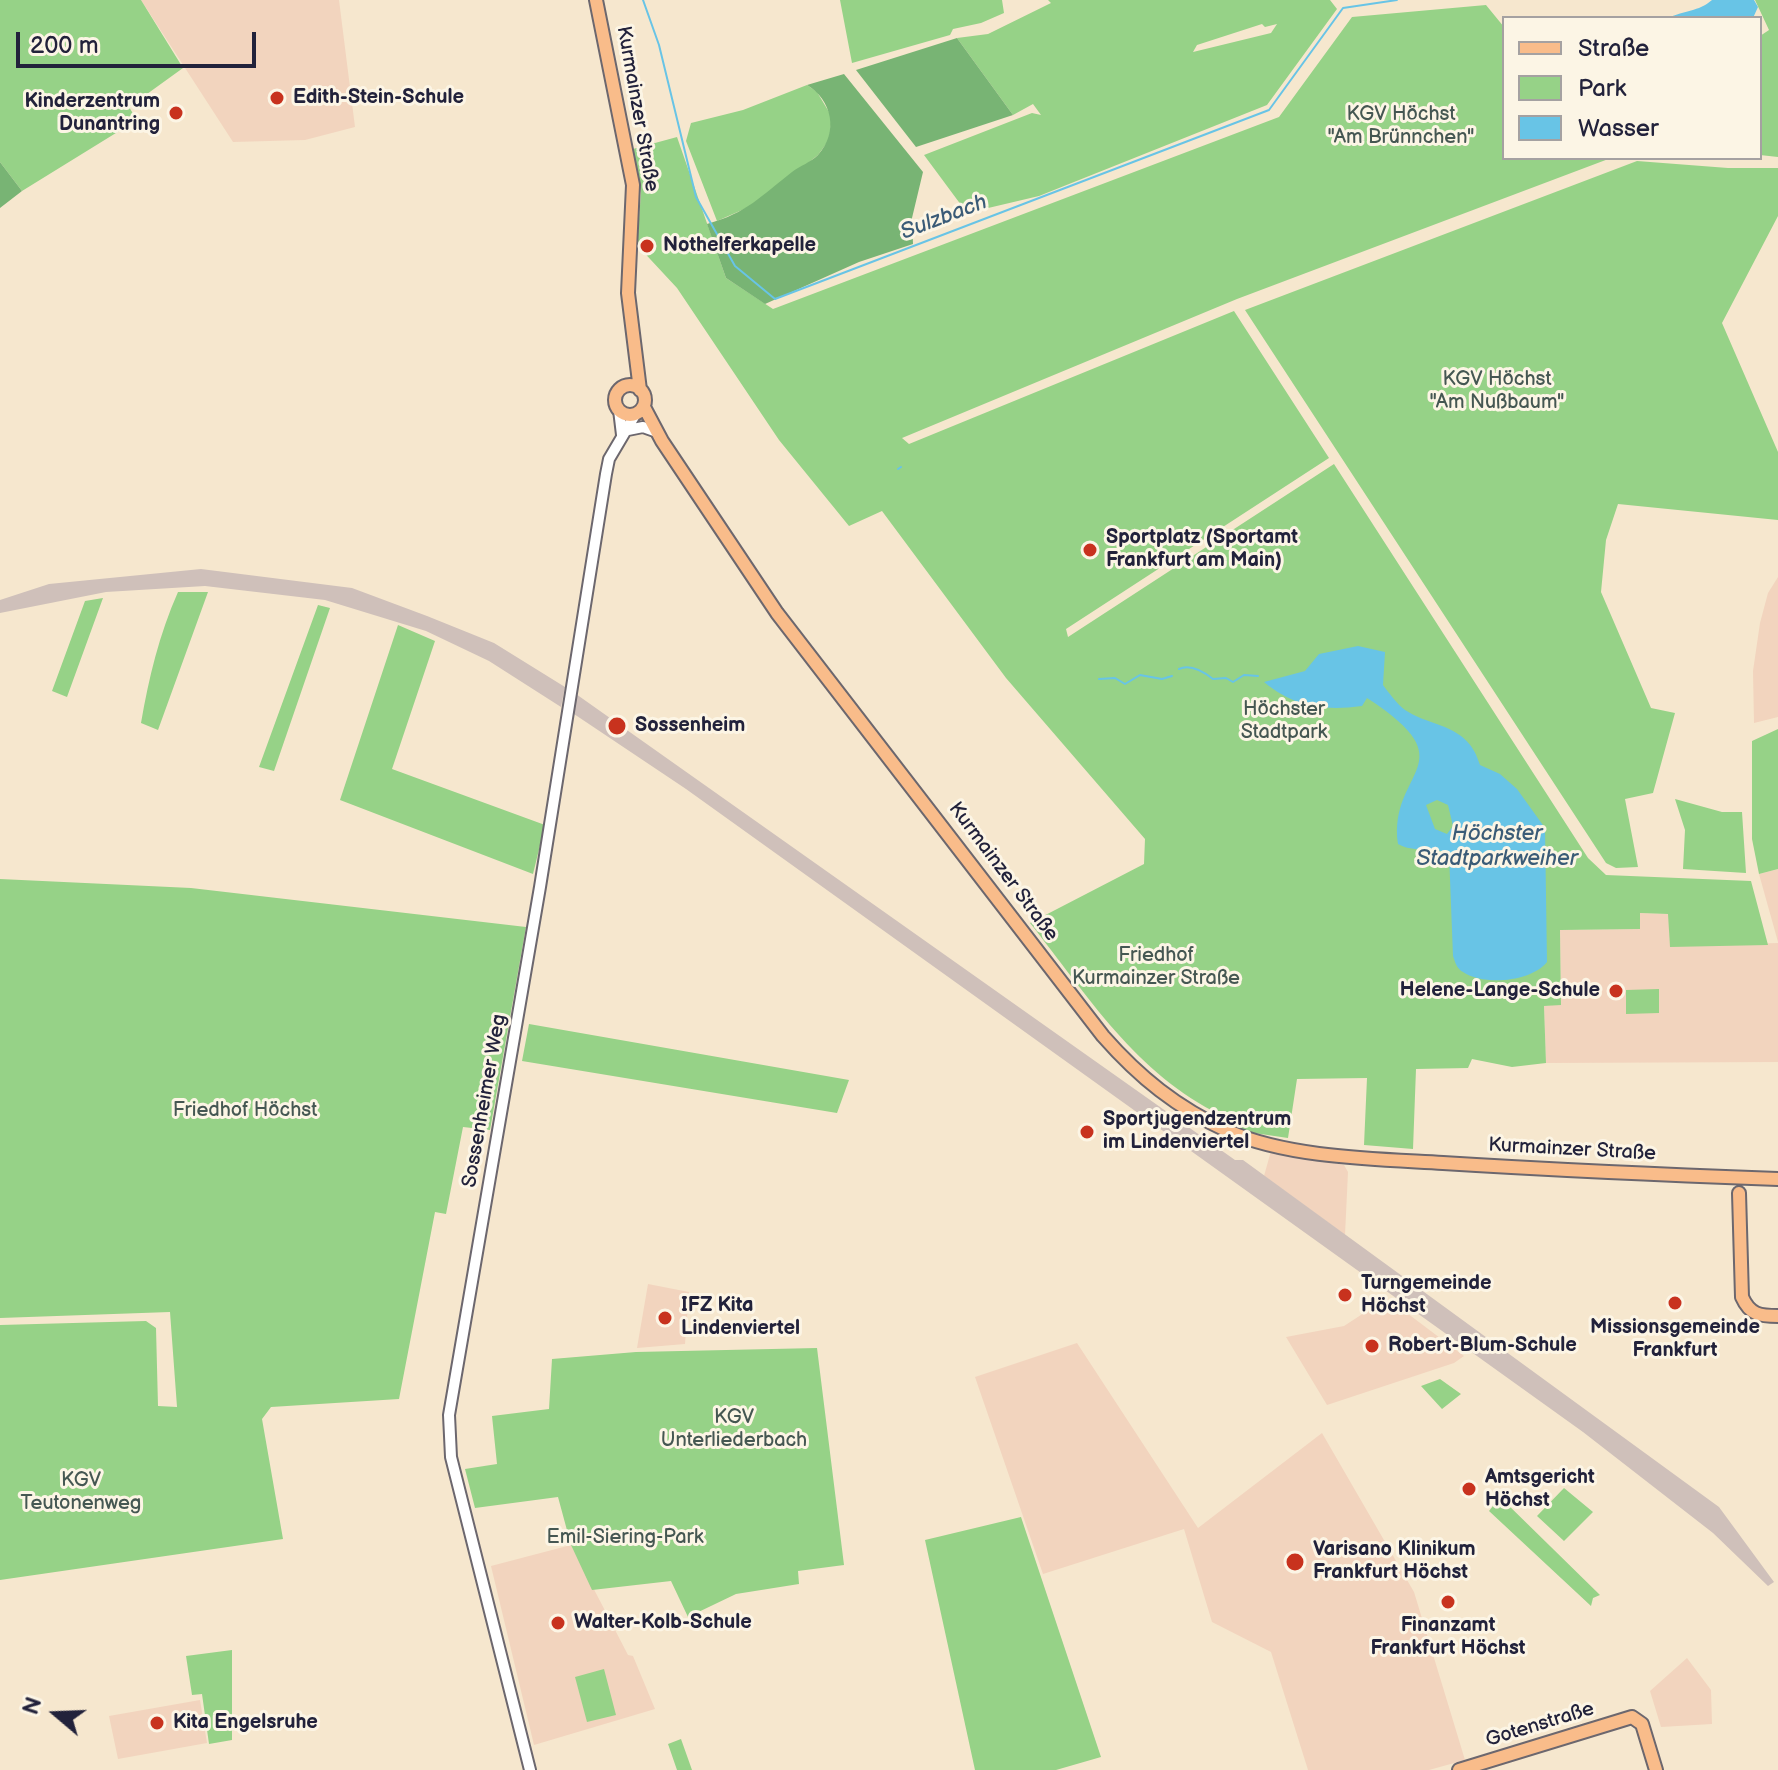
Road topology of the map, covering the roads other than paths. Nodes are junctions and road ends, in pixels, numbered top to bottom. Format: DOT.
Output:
graph roads {
  1 [pos="596,0"];
  2 [pos="634,388"];
  3 [pos="619,410"];
  4 [pos="638,412"];
  5 [pos="655,429"];
  6 [pos="625,432"];
  7 [pos="1718,1176"];
  8 [pos="1759,1178"];
  9 [pos="1778,1179"];
  10 [pos="1739,1193"];
  11 [pos="1778,1316"];
  12 [pos="1476,1768"];
  13 [pos="530,1770"];
  14 [pos="1459,1770"];
  15 [pos="1656,1770"];
  1 -- 2 [label="main road, Kurmainzer Straße"];
  2 -- 3 [label="main road, Kurmainzer Straße"];
  2 -- 4 [label="main road, Kurmainzer Straße"];
  3 -- 4 [label="main road"];
  3 -- 6 [label="street, Sossenheimer Weg"];
  4 -- 5 [label="main road, Kurmainzer Straße"];
  4 -- 6 [label="street, Sossenheimer Weg"];
  5 -- 6 [label="street"];
  5 -- 7 [label="main road, Kurmainzer Straße"];
  6 -- 13 [label="street, Sossenheimer Weg"];
  7 -- 8 [label="main road, Kurmainzer Straße"];
  7 -- 10 [label="main road"];
  8 -- 9 [label="main road, Kurmainzer Straße"];
  8 -- 10 [label="main road"];
  10 -- 11 [label="main road"];
  12 -- 14 [label="main road, Gotenstraße"];
  12 -- 15 [label="main road, Gotenstraße"];
}
